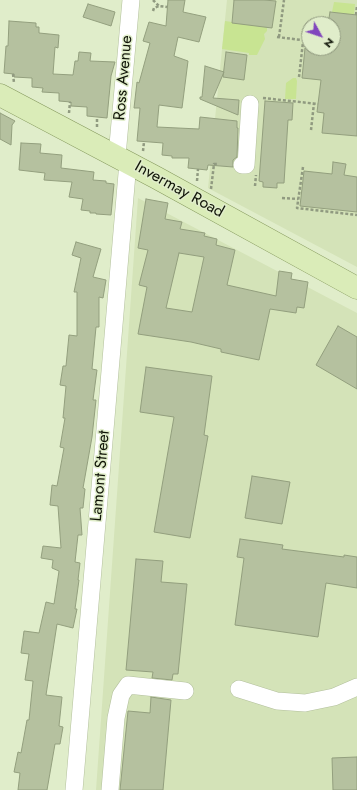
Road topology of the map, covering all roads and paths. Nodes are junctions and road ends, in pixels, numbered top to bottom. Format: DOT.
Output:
graph roads {
  1 [pos="131,0"];
  2 [pos="153,0"];
  3 [pos="284,0"];
  4 [pos="159,6"];
  5 [pos="357,6"];
  6 [pos="167,7"];
  7 [pos="153,11"];
  8 [pos="356,15"];
  9 [pos="13,74"];
  10 [pos="299,78"];
  11 [pos="7,91"];
  12 [pos="254,101"];
  13 [pos="70,102"];
  14 [pos="314,103"];
  15 [pos="318,104"];
  16 [pos="69,114"];
  17 [pos="97,117"];
  18 [pos="96,129"];
  19 [pos="310,130"];
  20 [pos="144,142"];
  21 [pos="129,158"];
  22 [pos="217,164"];
  23 [pos="303,167"];
  24 [pos="249,168"];
  25 [pos="198,169"];
  26 [pos="196,185"];
  27 [pos="255,186"];
  28 [pos="210,192"];
  29 [pos="282,198"];
  30 [pos="298,199"];
  31 [pos="357,215"];
  32 [pos="357,288"];
  33 [pos="357,687"];
  34 [pos="239,689"];
  35 [pos="185,690"];
  36 [pos="74,790"];
  37 [pos="110,790"];
  1 -- 21 [label="street, Ross Avenue"];
  2 -- 4 [label="path"];
  3 -- 10 [label="path"];
  4 -- 6 [label="path"];
  4 -- 7 [label="path"];
  5 -- 8 [label="path"];
  9 -- 11 [label="path"];
  11 -- 21 [label="main road, Invermay Road"];
  12 -- 14 [label="path"];
  12 -- 24 [label="street"];
  13 -- 16 [label="path"];
  14 -- 15 [label="path"];
  14 -- 19 [label="path"];
  17 -- 18 [label="path"];
  20 -- 21 [label="path"];
  21 -- 32 [label="main road, Invermay Road"];
  21 -- 36 [label="street, Lamont Street"];
  22 -- 28 [label="path"];
  23 -- 30 [label="path"];
  24 -- 27 [label="path"];
  25 -- 26 [label="path"];
  29 -- 30 [label="path"];
  30 -- 31 [label="path"];
  33 -- 34 [label="street"];
  35 -- 37 [label="street"];
}
